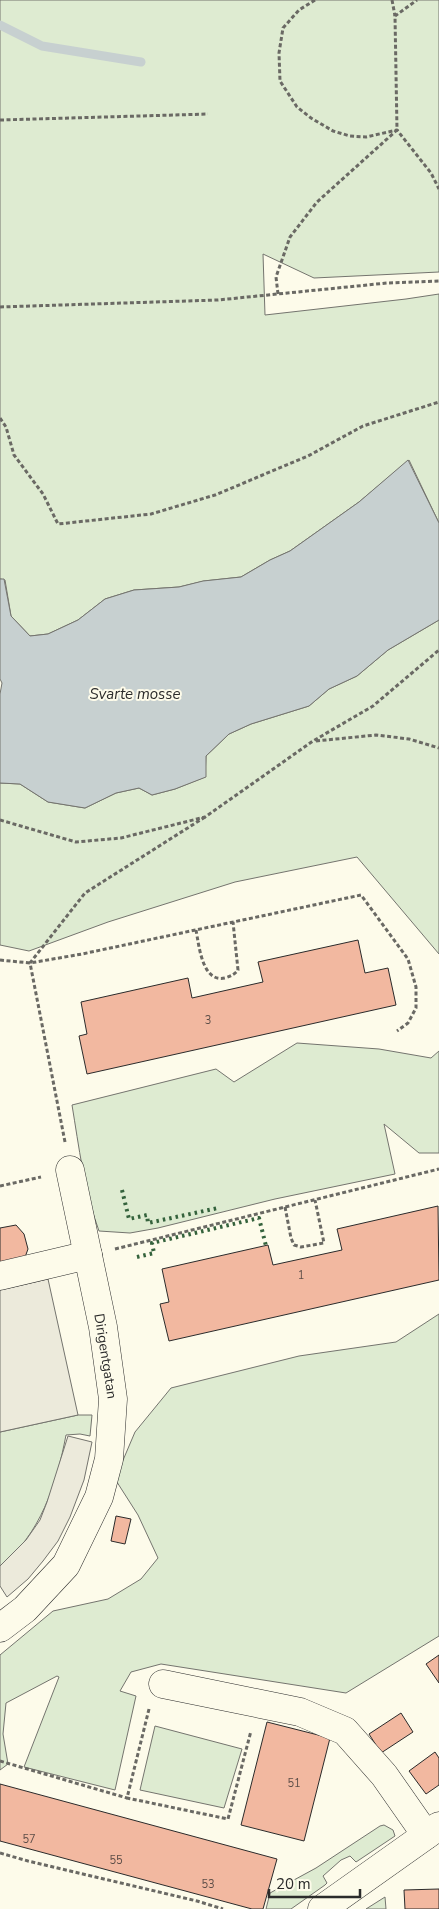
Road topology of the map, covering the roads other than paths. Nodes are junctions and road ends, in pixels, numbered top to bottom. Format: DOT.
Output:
graph roads {
  1 [pos="70,1170"];
  2 [pos="88,1255"];
  3 [pos="0,1276"];
  4 [pos="0,1628"];
  5 [pos="163,1684"];
  6 [pos="432,1831"];
  7 [pos="322,1909"];
  1 -- 2 [label="street, Dirigentgatan"];
  2 -- 3 [label="street"];
  2 -- 4 [label="street, Dirigentgatan"];
  5 -- 6 [label="street"];
  6 -- 7 [label="street"];
}
